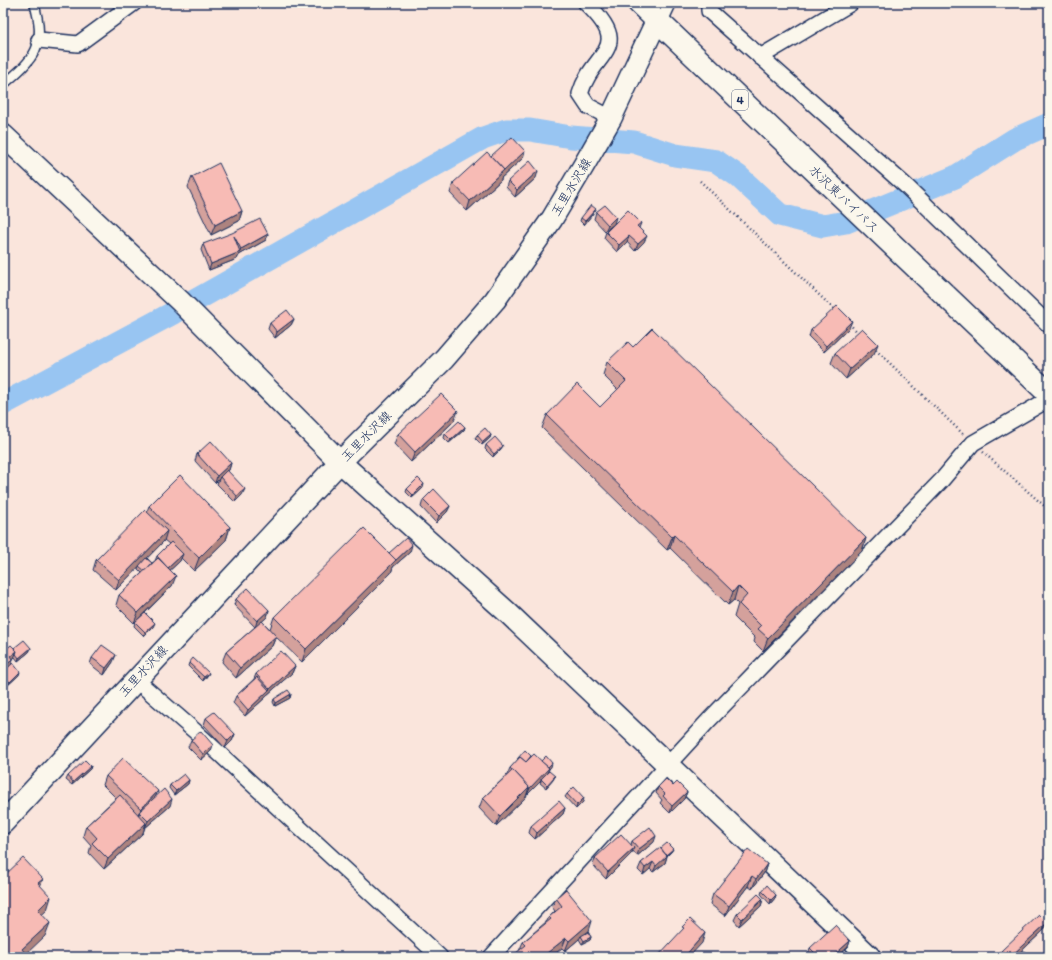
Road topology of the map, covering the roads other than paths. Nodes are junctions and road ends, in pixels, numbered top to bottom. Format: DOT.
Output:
graph roads {
  1 [pos="34,3"];
  2 [pos="134,3"];
  3 [pos="586,3"];
  4 [pos="638,3"];
  5 [pos="709,3"];
  6 [pos="851,3"];
  7 [pos="661,12"];
  8 [pos="39,40"];
  9 [pos="760,57"];
  10 [pos="3,85"];
  11 [pos="611,118"];
  12 [pos="3,135"];
  13 [pos="1049,325"];
  14 [pos="1049,394"];
  15 [pos="1049,399"];
  16 [pos="340,462"];
  17 [pos="136,680"];
  18 [pos="669,765"];
  19 [pos="3,823"];
  20 [pos="440,957"];
  21 [pos="491,957"];
  22 [pos="870,957"];
  1 -- 8 [label="lane"];
  2 -- 8 [label="street"];
  3 -- 11 [label="street"];
  4 -- 7 [label="highway, 水沢東バイパス / 4"];
  5 -- 9 [label="street"];
  6 -- 9 [label="street"];
  7 -- 11 [label="street, 玉里水沢線"];
  7 -- 14 [label="highway, 水沢東バイパス / 4"];
  8 -- 10 [label="lane"];
  9 -- 13 [label="street"];
  11 -- 16 [label="street, 玉里水沢線"];
  12 -- 16 [label="street"];
  15 -- 18 [label="street"];
  16 -- 17 [label="street, 玉里水沢線"];
  16 -- 18 [label="street"];
  17 -- 19 [label="street, 玉里水沢線"];
  17 -- 20 [label="street"];
  18 -- 21 [label="street"];
  18 -- 22 [label="street"];
}
